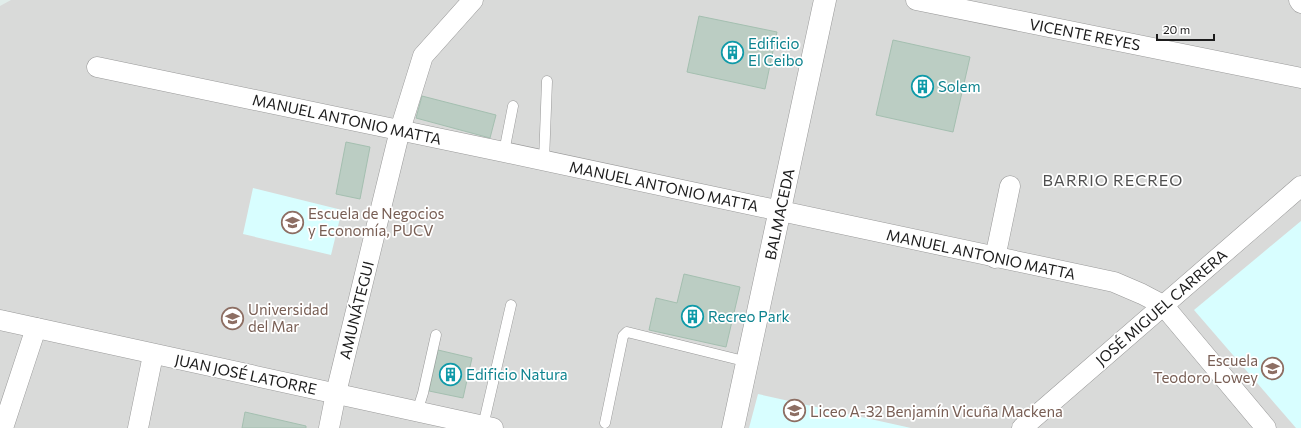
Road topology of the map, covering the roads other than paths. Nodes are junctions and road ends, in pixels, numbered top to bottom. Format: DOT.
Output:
graph roads {
  1 [pos="473,0"];
  2 [pos="825,0"];
  3 [pos="916,0"];
  4 [pos="1299,0"];
  5 [pos="1301,3"];
  6 [pos="97,67"];
  7 [pos="1301,78"];
  8 [pos="547,81"];
  9 [pos="513,106"];
  10 [pos="400,130"];
  11 [pos="504,152"];
  12 [pos="544,161"];
  13 [pos="1010,186"];
  14 [pos="1301,186"];
  15 [pos="780,210"];
  16 [pos="994,258"];
  17 [pos="511,305"];
  18 [pos="1164,305"];
  19 [pos="0,320"];
  20 [pos="36,328"];
  21 [pos="436,335"];
  22 [pos="153,354"];
  23 [pos="748,362"];
  24 [pos="336,394"];
  25 [pos="417,412"];
  26 [pos="605,423"];
  27 [pos="488,427"];
  28 [pos="3,428"];
  29 [pos="138,428"];
  30 [pos="329,428"];
  31 [pos="733,428"];
  32 [pos="1022,428"];
  33 [pos="1266,428"];
  1 -- 10 [label="street, AMUNÁTEGUI"];
  2 -- 15 [label="street, BALMACEDA"];
  3 -- 7 [label="street, VICENTE REYES"];
  4 -- 5 [label="street"];
  6 -- 10 [label="street, MANUEL ANTONIO MATTA"];
  8 -- 12 [label="lane"];
  9 -- 11 [label="lane"];
  10 -- 11 [label="street, MANUEL ANTONIO MATTA"];
  10 -- 24 [label="street, AMUNÁTEGUI"];
  11 -- 12 [label="street, MANUEL ANTONIO MATTA"];
  12 -- 15 [label="street, MANUEL ANTONIO MATTA"];
  13 -- 16 [label="street"];
  14 -- 18 [label="street, JOSÉ MIGUEL CARRERA"];
  15 -- 16 [label="street, MANUEL ANTONIO MATTA"];
  15 -- 23 [label="street, BALMACEDA"];
  16 -- 18 [label="street, MANUEL ANTONIO MATTA"];
  17 -- 27 [label="lane"];
  18 -- 32 [label="street, JOSÉ MIGUEL CARRERA"];
  18 -- 33 [label="street, MANUEL ANTONIO MATTA"];
  19 -- 20 [label="street, JUAN JOSÉ LATORRE"];
  20 -- 22 [label="street, JUAN JOSÉ LATORRE"];
  20 -- 28 [label="street"];
  21 -- 25 [label="lane"];
  22 -- 24 [label="street, JUAN JOSÉ LATORRE"];
  22 -- 29 [label="street"];
  23 -- 26 [label="lane"];
  23 -- 31 [label="street, BALMACEDA"];
  24 -- 25 [label="street, JUAN JOSÉ LATORRE"];
  24 -- 30 [label="street, AMUNÁTEGUI"];
  25 -- 27 [label="street, JUAN JOSÉ LATORRE"];
}
